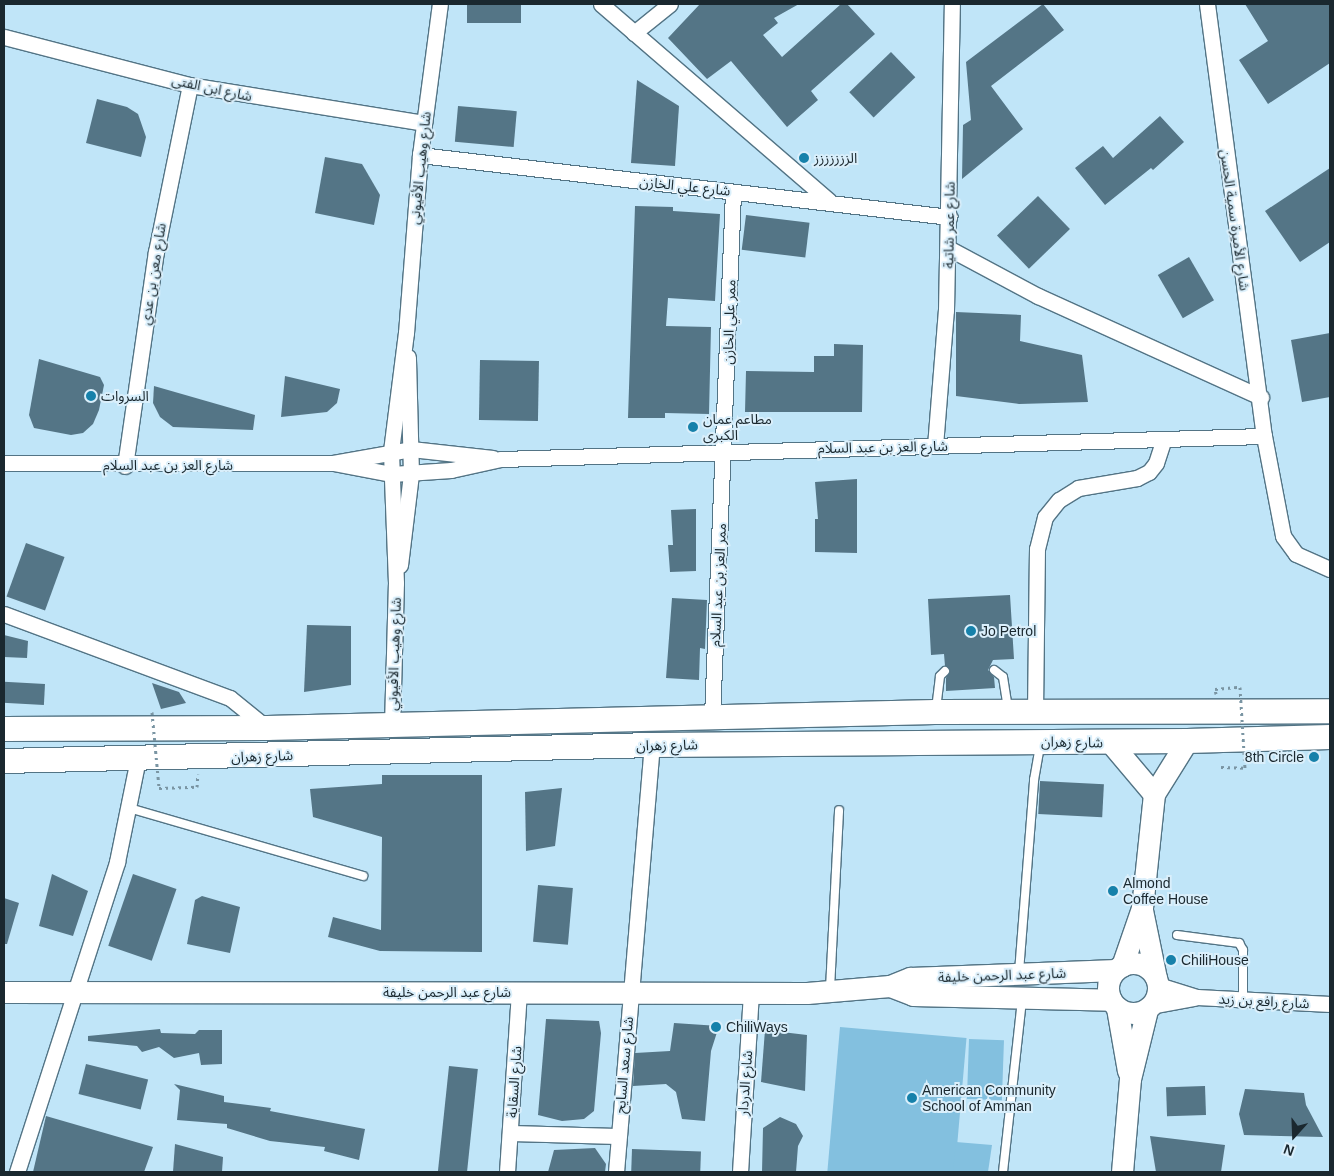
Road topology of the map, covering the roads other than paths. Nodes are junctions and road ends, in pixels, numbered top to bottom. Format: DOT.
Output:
graph roads {
  1 [pos="440,4"];
  2 [pos="601,4"];
  3 [pos="670,4"];
  4 [pos="952,4"];
  5 [pos="1207,4"];
  6 [pos="634,32"];
  7 [pos="4,37"];
  8 [pos="190,85"];
  9 [pos="424,123"];
  10 [pos="420,155"];
  11 [pos="733,192"];
  12 [pos="829,201"];
  13 [pos="950,217"];
  14 [pos="948,248"];
  15 [pos="406,333"];
  16 [pos="1260,397"];
  17 [pos="1264,436"];
  18 [pos="1164,439"];
  19 [pos="935,446"];
  20 [pos="411,449"];
  21 [pos="391,451"];
  22 [pos="724,452"];
  23 [pos="501,459"];
  24 [pos="4,463"];
  25 [pos="332,463"];
  26 [pos="125,466"];
  27 [pos="392,474"];
  28 [pos="411,474"];
  29 [pos="1330,569"];
  30 [pos="396,583"];
  31 [pos="4,614"];
  32 [pos="994,670"];
  33 [pos="945,671"];
  34 [pos="1330,711"];
  35 [pos="935,712"];
  36 [pos="1009,712"];
  37 [pos="1035,712"];
  38 [pos="712,717"];
  39 [pos="392,726"];
  40 [pos="266,728"];
  41 [pos="4,729"];
  42 [pos="1330,737"];
  43 [pos="1040,741"];
  44 [pos="1186,741"];
  45 [pos="1110,742"];
  46 [pos="652,745"];
  47 [pos="138,759"];
  48 [pos="4,761"];
  49 [pos="1154,794"];
  50 [pos="130,808"];
  51 [pos="839,810"];
  52 [pos="363,876"];
  53 [pos="1142,908"];
  54 [pos="1177,935"];
  55 [pos="1119,968"];
  56 [pos="1019,974"];
  57 [pos="1157,982"];
  58 [pos="890,986"];
  59 [pos="830,991"];
  60 [pos="4,992"];
  61 [pos="519,992"];
  62 [pos="75,993"];
  63 [pos="631,994"];
  64 [pos="751,994"];
  65 [pos="1022,997"];
  66 [pos="1198,997"];
  67 [pos="1243,1000"];
  68 [pos="1114,1004"];
  69 [pos="1330,1004"];
  70 [pos="1149,1008"];
  71 [pos="1130,1079"];
  72 [pos="510,1133"];
  73 [pos="618,1136"];
  74 [pos="17,1172"];
  75 [pos="507,1172"];
  76 [pos="616,1172"];
  77 [pos="740,1172"];
  78 [pos="1003,1172"];
  79 [pos="1122,1172"];
  1 -- 9 [label="street, شارع وهيب الأفيوني"];
  2 -- 6 [label="street"];
  3 -- 6 [label="street"];
  4 -- 13 [label="street, شارع عمر شاتية"];
  5 -- 16 [label="street, شارع الأميرة سمية الحسن"];
  6 -- 12 [label="street"];
  7 -- 8 [label="street, شارع ابن الفتى"];
  8 -- 9 [label="street, شارع ابن الفتى"];
  8 -- 26 [label="street, شارع معن بن عدي"];
  9 -- 10 [label="street, شارع وهيب الأفيوني"];
  10 -- 11 [label="street, شارع علي الخازن"];
  10 -- 15 [label="street, شارع وهيب الأفيوني"];
  11 -- 12 [label="street, شارع علي الخازن"];
  11 -- 22 [label="street, ممر علي الخازن"];
  12 -- 13 [label="street, شارع علي الخازن"];
  13 -- 14 [label="street, شارع عمر شاتية"];
  14 -- 16 [label="street"];
  14 -- 19 [label="street, شارع عمر شاتية"];
  15 -- 20 [label="street, شارع وهيب الأفيوني"];
  15 -- 21 [label="street, شارع وهيب الأفيوني"];
  16 -- 17 [label="street, شارع الأميرة سمية الحسن"];
  17 -- 18 [label="street, شارع العز بن عبد السلام"];
  17 -- 29 [label="street, شارع الأميرة سمية الحسن"];
  18 -- 19 [label="street, شارع العز بن عبد السلام"];
  18 -- 37 [label="street"];
  19 -- 22 [label="street, شارع العز بن عبد السلام"];
  20 -- 21 [label="street, شارع العز بن عبد السلام"];
  20 -- 23 [label="street, شارع العز بن عبد السلام"];
  20 -- 28 [label="street, شارع وهيب الأفيوني"];
  21 -- 25 [label="street, شارع العز بن عبد السلام"];
  21 -- 27 [label="street, شارع وهيب الأفيوني"];
  22 -- 23 [label="street, شارع العز بن عبد السلام"];
  22 -- 38 [label="street, ممر العز بن عبد السلام"];
  23 -- 28 [label="street, شارع العز بن عبد السلام"];
  24 -- 26 [label="street, شارع العز بن عبد السلام"];
  25 -- 26 [label="street, شارع العز بن عبد السلام"];
  25 -- 27 [label="street, شارع العز بن عبد السلام"];
  27 -- 28 [label="street, شارع العز بن عبد السلام"];
  27 -- 30 [label="street, شارع وهيب الأفيوني"];
  28 -- 30 [label="street, شارع وهيب الأفيوني"];
  30 -- 39 [label="street, شارع وهيب الأفيوني"];
  31 -- 40 [label="street"];
  32 -- 36 [label="lane"];
  33 -- 35 [label="lane"];
  34 -- 37 [label="main road, شارع زهران"];
  35 -- 36 [label="main road, شارع زهران"];
  35 -- 38 [label="main road, شارع زهران"];
  36 -- 37 [label="main road, شارع زهران"];
  38 -- 39 [label="main road, شارع زهران"];
  39 -- 40 [label="main road, شارع زهران"];
  40 -- 41 [label="main road, شارع زهران"];
  42 -- 44 [label="main road, شارع زهران"];
  43 -- 45 [label="main road, شارع زهران"];
  43 -- 46 [label="main road, شارع زهران"];
  43 -- 56 [label="lane"];
  44 -- 45 [label="main road, شارع زهران"];
  44 -- 49 [label="street"];
  45 -- 49 [label="street"];
  46 -- 47 [label="main road, شارع زهران"];
  46 -- 63 [label="street, شارع سعد السايح"];
  47 -- 48 [label="main road, شارع زهران"];
  47 -- 50 [label="street"];
  49 -- 53 [label="street"];
  50 -- 52 [label="lane"];
  50 -- 62 [label="street"];
  51 -- 59 [label="lane"];
  53 -- 55 [label="street"];
  53 -- 57 [label="street"];
  54 -- 67 [label="lane"];
  55 -- 56 [label="street, شارع عبد الرحمن خليفة"];
  55 -- 57 [label="street"];
  55 -- 68 [label="street"];
  56 -- 58 [label="street, شارع عبد الرحمن خليفة"];
  57 -- 66 [label="street, شارع رافع بن زيد"];
  57 -- 70 [label="street"];
  58 -- 59 [label="street, شارع عبد الرحمن خليفة"];
  58 -- 65 [label="street, شارع عبد الرحمن خليفة"];
  59 -- 64 [label="street, شارع عبد الرحمن خليفة"];
  60 -- 62 [label="street, شارع عبد الرحمن خليفة"];
  61 -- 62 [label="street, شارع عبد الرحمن خليفة"];
  61 -- 63 [label="street, شارع عبد الرحمن خليفة"];
  61 -- 72 [label="street, شارع السقاية"];
  62 -- 74 [label="street"];
  63 -- 64 [label="street, شارع عبد الرحمن خليفة"];
  63 -- 73 [label="street, شارع سعد السايح"];
  64 -- 77 [label="street, شارع الدردار"];
  65 -- 68 [label="street, شارع عبد الرحمن خليفة"];
  65 -- 78 [label="lane"];
  66 -- 67 [label="street, شارع رافع بن زيد"];
  66 -- 70 [label="street, شارع رافع بن زيد"];
  67 -- 69 [label="street, شارع رافع بن زيد"];
  68 -- 70 [label="street"];
  68 -- 71 [label="street"];
  70 -- 71 [label="street"];
  71 -- 79 [label="street"];
  72 -- 73 [label="street"];
  72 -- 75 [label="street, شارع السقاية"];
  73 -- 76 [label="street, شارع سعد السايح"];
}
